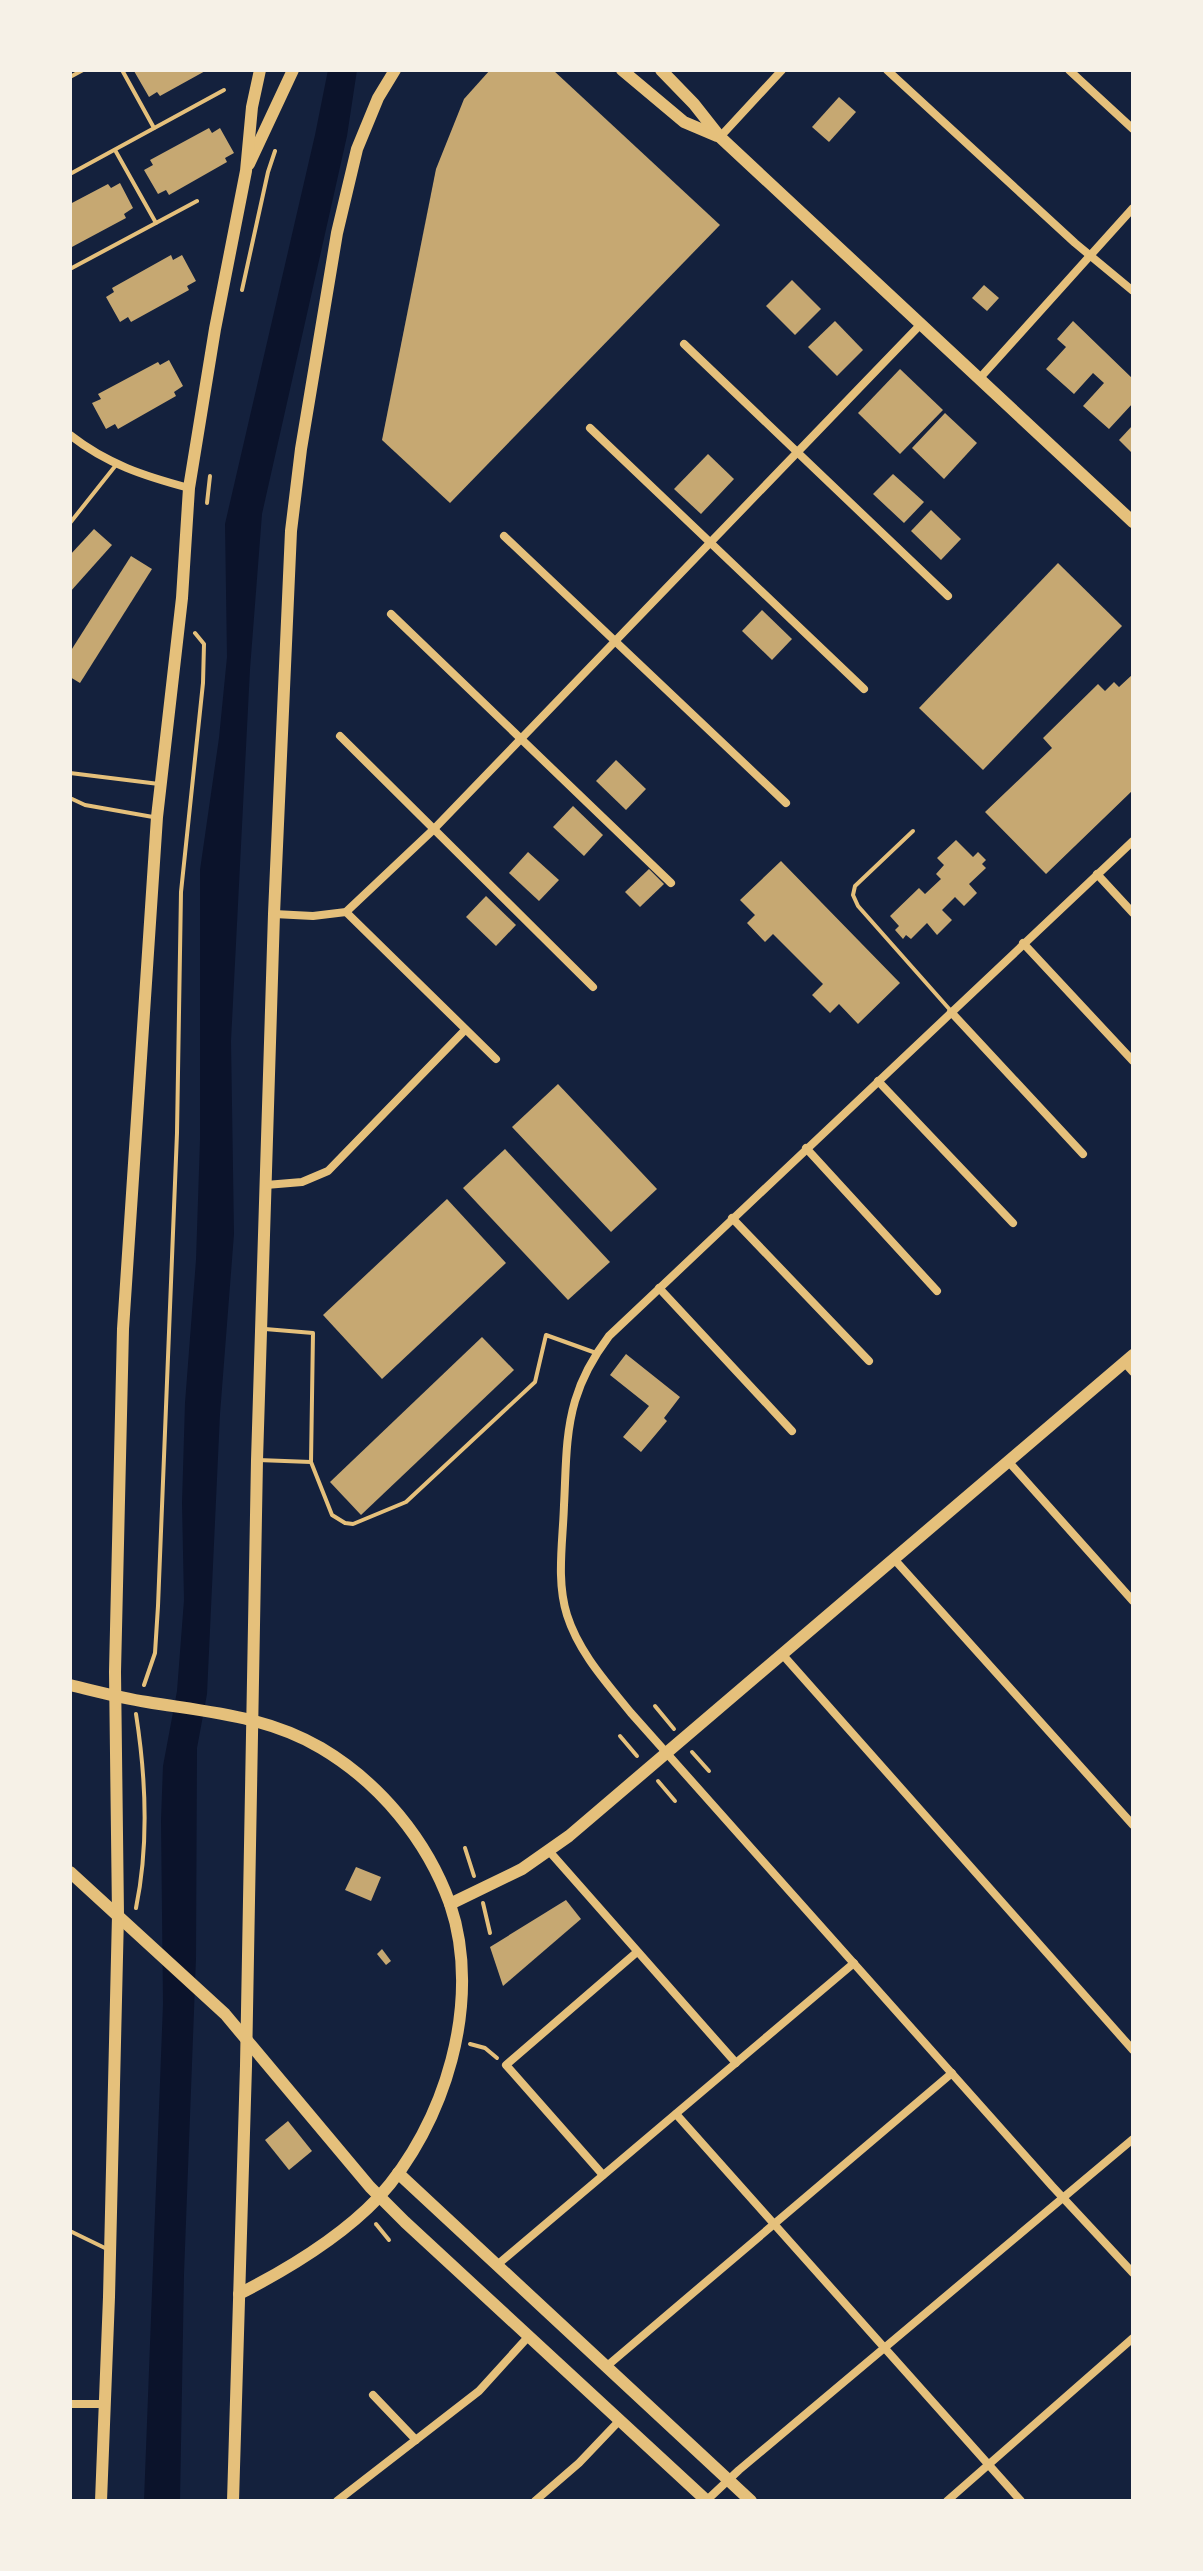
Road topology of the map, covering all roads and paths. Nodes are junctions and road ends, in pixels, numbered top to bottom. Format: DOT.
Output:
graph roads {
  1 [pos="83,70"];
  2 [pos="122,70"];
  3 [pos="260,70"];
  4 [pos="293,70"];
  5 [pos="395,70"];
  6 [pos="622,70"];
  7 [pos="661,70"];
  8 [pos="782,70"];
  9 [pos="887,70"];
  10 [pos="1071,71"];
  11 [pos="70,77"];
  12 [pos="224,90"];
  13 [pos="154,128"];
  14 [pos="1133,129"];
  15 [pos="720,137"];
  16 [pos="278,144"];
  17 [pos="115,150"];
  18 [pos="246,171"];
  19 [pos="70,174"];
  20 [pos="197,201"];
  21 [pos="1133,208"];
  22 [pos="156,223"];
  23 [pos="1090,255"];
  24 [pos="70,269"];
  25 [pos="1133,291"];
  26 [pos="241,294"];
  27 [pos="921,324"];
  28 [pos="684,344"];
  29 [pos="979,379"];
  30 [pos="590,428"];
  31 [pos="70,435"];
  32 [pos="798,452"];
  33 [pos="116,465"];
  34 [pos="211,466"];
  35 [pos="189,488"];
  36 [pos="206,509"];
  37 [pos="1133,522"];
  38 [pos="70,523"];
  39 [pos="504,536"];
  40 [pos="711,543"];
  41 [pos="948,596"];
  42 [pos="391,614"];
  43 [pos="615,641"];
  44 [pos="190,644"];
  45 [pos="864,689"];
  46 [pos="340,736"];
  47 [pos="521,739"];
  48 [pos="70,773"];
  49 [pos="160,784"];
  50 [pos="70,798"];
  51 [pos="786,803"];
  52 [pos="157,817"];
  53 [pos="434,829"];
  54 [pos="913,831"];
  55 [pos="1133,841"];
  56 [pos="1097,874"];
  57 [pos="671,883"];
  58 [pos="346,912"];
  59 [pos="1133,913"];
  60 [pos="274,914"];
  61 [pos="1023,943"];
  62 [pos="593,987"];
  63 [pos="951,1012"];
  64 [pos="465,1030"];
  65 [pos="496,1059"];
  66 [pos="1133,1061"];
  67 [pos="878,1081"];
  68 [pos="806,1148"];
  69 [pos="1083,1154"];
  70 [pos="266,1185"];
  71 [pos="732,1218"];
  72 [pos="1013,1223"];
  73 [pos="659,1288"];
  74 [pos="937,1291"];
  75 [pos="262,1328"];
  76 [pos="596,1353"];
  77 [pos="869,1361"];
  78 [pos="1130,1363"];
  79 [pos="792,1431"];
  80 [pos="257,1460"];
  81 [pos="1008,1461"];
  82 [pos="311,1462"];
  83 [pos="894,1559"];
  84 [pos="1133,1601"];
  85 [pos="782,1654"];
  86 [pos="70,1685"];
  87 [pos="115,1696"];
  88 [pos="136,1700"];
  89 [pos="253,1719"];
  90 [pos="130,1728"];
  91 [pos="666,1752"];
  92 [pos="1133,1825"];
  93 [pos="549,1851"];
  94 [pos="70,1872"];
  95 [pos="132,1884"];
  96 [pos="450,1904"];
  97 [pos="118,1915"];
  98 [pos="134,1928"];
  99 [pos="637,1952"];
  100 [pos="854,1963"];
  101 [pos="247,2037"];
  102 [pos="456,2040"];
  103 [pos="1133,2050"];
  104 [pos="736,2063"];
  105 [pos="506,2065"];
  106 [pos="952,2073"];
  107 [pos="676,2114"];
  108 [pos="1133,2139"];
  109 [pos="398,2173"];
  110 [pos="603,2175"];
  111 [pos="379,2196"];
  112 [pos="1064,2199"];
  113 [pos="365,2210"];
  114 [pos="775,2224"];
  115 [pos="70,2231"];
  116 [pos="389,2240"];
  117 [pos="109,2250"];
  118 [pos="497,2265"];
  119 [pos="1133,2273"];
  120 [pos="239,2294"];
  121 [pos="528,2337"];
  122 [pos="1133,2338"];
  123 [pos="884,2349"];
  124 [pos="607,2366"];
  125 [pos="373,2395"];
  126 [pos="70,2404"];
  127 [pos="106,2404"];
  128 [pos="619,2421"];
  129 [pos="416,2440"];
  130 [pos="988,2465"];
  131 [pos="728,2480"];
  132 [pos="101,2501"];
  133 [pos="233,2501"];
  134 [pos="337,2501"];
  135 [pos="535,2501"];
  136 [pos="707,2501"];
  137 [pos="751,2501"];
  138 [pos="947,2501"];
  139 [pos="1021,2501"];
  1 -- 11 [label="lane"];
  2 -- 13 [label="lane"];
  3 -- 18 [label="main road"];
  4 -- 18 [label="main road"];
  5 -- 60 [label="main road"];
  6 -- 15 [label="main road"];
  7 -- 15 [label="main road"];
  8 -- 15 [label="street"];
  9 -- 23 [label="street"];
  10 -- 14 [label="street"];
  12 -- 13 [label="lane"];
  13 -- 17 [label="lane"];
  15 -- 27 [label="main road"];
  16 -- 26 [label="path"];
  17 -- 19 [label="lane"];
  17 -- 22 [label="lane"];
  18 -- 35 [label="main road"];
  20 -- 22 [label="lane"];
  21 -- 23 [label="street"];
  22 -- 24 [label="lane"];
  23 -- 25 [label="street"];
  23 -- 29 [label="street"];
  27 -- 29 [label="main road"];
  27 -- 32 [label="street"];
  28 -- 32 [label="street"];
  29 -- 37 [label="main road"];
  30 -- 40 [label="street"];
  31 -- 33 [label="street"];
  32 -- 40 [label="street"];
  32 -- 41 [label="street"];
  33 -- 35 [label="street"];
  33 -- 38 [label="lane"];
  34 -- 36 [label="path"];
  35 -- 49 [label="main road"];
  39 -- 43 [label="street"];
  40 -- 43 [label="street"];
  40 -- 45 [label="street"];
  42 -- 47 [label="street"];
  43 -- 47 [label="street"];
  43 -- 51 [label="street"];
  44 -- 88 [label="path"];
  46 -- 53 [label="street"];
  47 -- 53 [label="street"];
  47 -- 57 [label="street"];
  48 -- 49 [label="lane"];
  49 -- 52 [label="main road"];
  50 -- 52 [label="lane"];
  52 -- 87 [label="main road"];
  53 -- 58 [label="street"];
  53 -- 62 [label="street"];
  54 -- 63 [label="lane"];
  55 -- 56 [label="street"];
  56 -- 59 [label="street"];
  56 -- 61 [label="street"];
  58 -- 60 [label="street"];
  58 -- 64 [label="street"];
  60 -- 70 [label="main road"];
  61 -- 63 [label="street"];
  61 -- 66 [label="street"];
  63 -- 67 [label="street"];
  63 -- 69 [label="street"];
  64 -- 65 [label="street"];
  64 -- 70 [label="street"];
  67 -- 68 [label="street"];
  67 -- 72 [label="street"];
  68 -- 71 [label="street"];
  68 -- 74 [label="street"];
  70 -- 75 [label="main road"];
  71 -- 73 [label="street"];
  71 -- 77 [label="street"];
  73 -- 76 [label="street"];
  73 -- 79 [label="street"];
  75 -- 80 [label="main road"];
  75 -- 82 [label="lane"];
  76 -- 82 [label="lane"];
  76 -- 91 [label="street"];
  78 -- 81 [label="main road"];
  80 -- 82 [label="lane"];
  80 -- 89 [label="main road"];
  81 -- 83 [label="main road"];
  81 -- 84 [label="street"];
  83 -- 85 [label="main road"];
  83 -- 92 [label="street"];
  85 -- 91 [label="main road"];
  85 -- 103 [label="street"];
  86 -- 87 [label="main road"];
  87 -- 88 [label="main road"];
  87 -- 97 [label="main road"];
  88 -- 89 [label="main road"];
  88 -- 90 [label="path"];
  88 -- 98 [label="path"];
  89 -- 96 [label="main road"];
  89 -- 101 [label="main road"];
  91 -- 93 [label="main road"];
  91 -- 100 [label="street"];
  93 -- 96 [label="main road"];
  93 -- 99 [label="street"];
  94 -- 97 [label="main road"];
  95 -- 98 [label="path"];
  96 -- 102 [label="main road"];
  97 -- 98 [label="main road"];
  97 -- 117 [label="main road"];
  98 -- 101 [label="main road"];
  99 -- 104 [label="street"];
  99 -- 105 [label="street"];
  100 -- 104 [label="street"];
  100 -- 106 [label="street"];
  101 -- 111 [label="main road"];
  101 -- 120 [label="main road"];
  102 -- 105 [label="path"];
  102 -- 109 [label="main road"];
  104 -- 107 [label="street"];
  105 -- 110 [label="street"];
  106 -- 112 [label="street"];
  106 -- 114 [label="street"];
  107 -- 110 [label="street"];
  107 -- 114 [label="street"];
  108 -- 112 [label="street"];
  109 -- 111 [label="main road"];
  109 -- 118 [label="main road"];
  110 -- 118 [label="street"];
  111 -- 113 [label="main road"];
  111 -- 121 [label="main road"];
  112 -- 119 [label="street"];
  112 -- 123 [label="street"];
  113 -- 116 [label="path"];
  113 -- 120 [label="main road"];
  114 -- 123 [label="street"];
  114 -- 124 [label="street"];
  115 -- 117 [label="lane"];
  117 -- 127 [label="main road"];
  118 -- 124 [label="main road"];
  120 -- 133 [label="main road"];
  121 -- 128 [label="main road"];
  121 -- 129 [label="street"];
  122 -- 130 [label="street"];
  123 -- 130 [label="street"];
  123 -- 131 [label="street"];
  124 -- 131 [label="main road"];
  125 -- 129 [label="street"];
  126 -- 127 [label="street"];
  127 -- 132 [label="main road"];
  128 -- 135 [label="street"];
  128 -- 136 [label="main road"];
  129 -- 134 [label="street"];
  130 -- 138 [label="street"];
  130 -- 139 [label="street"];
  131 -- 136 [label="street"];
  131 -- 137 [label="main road"];
}
